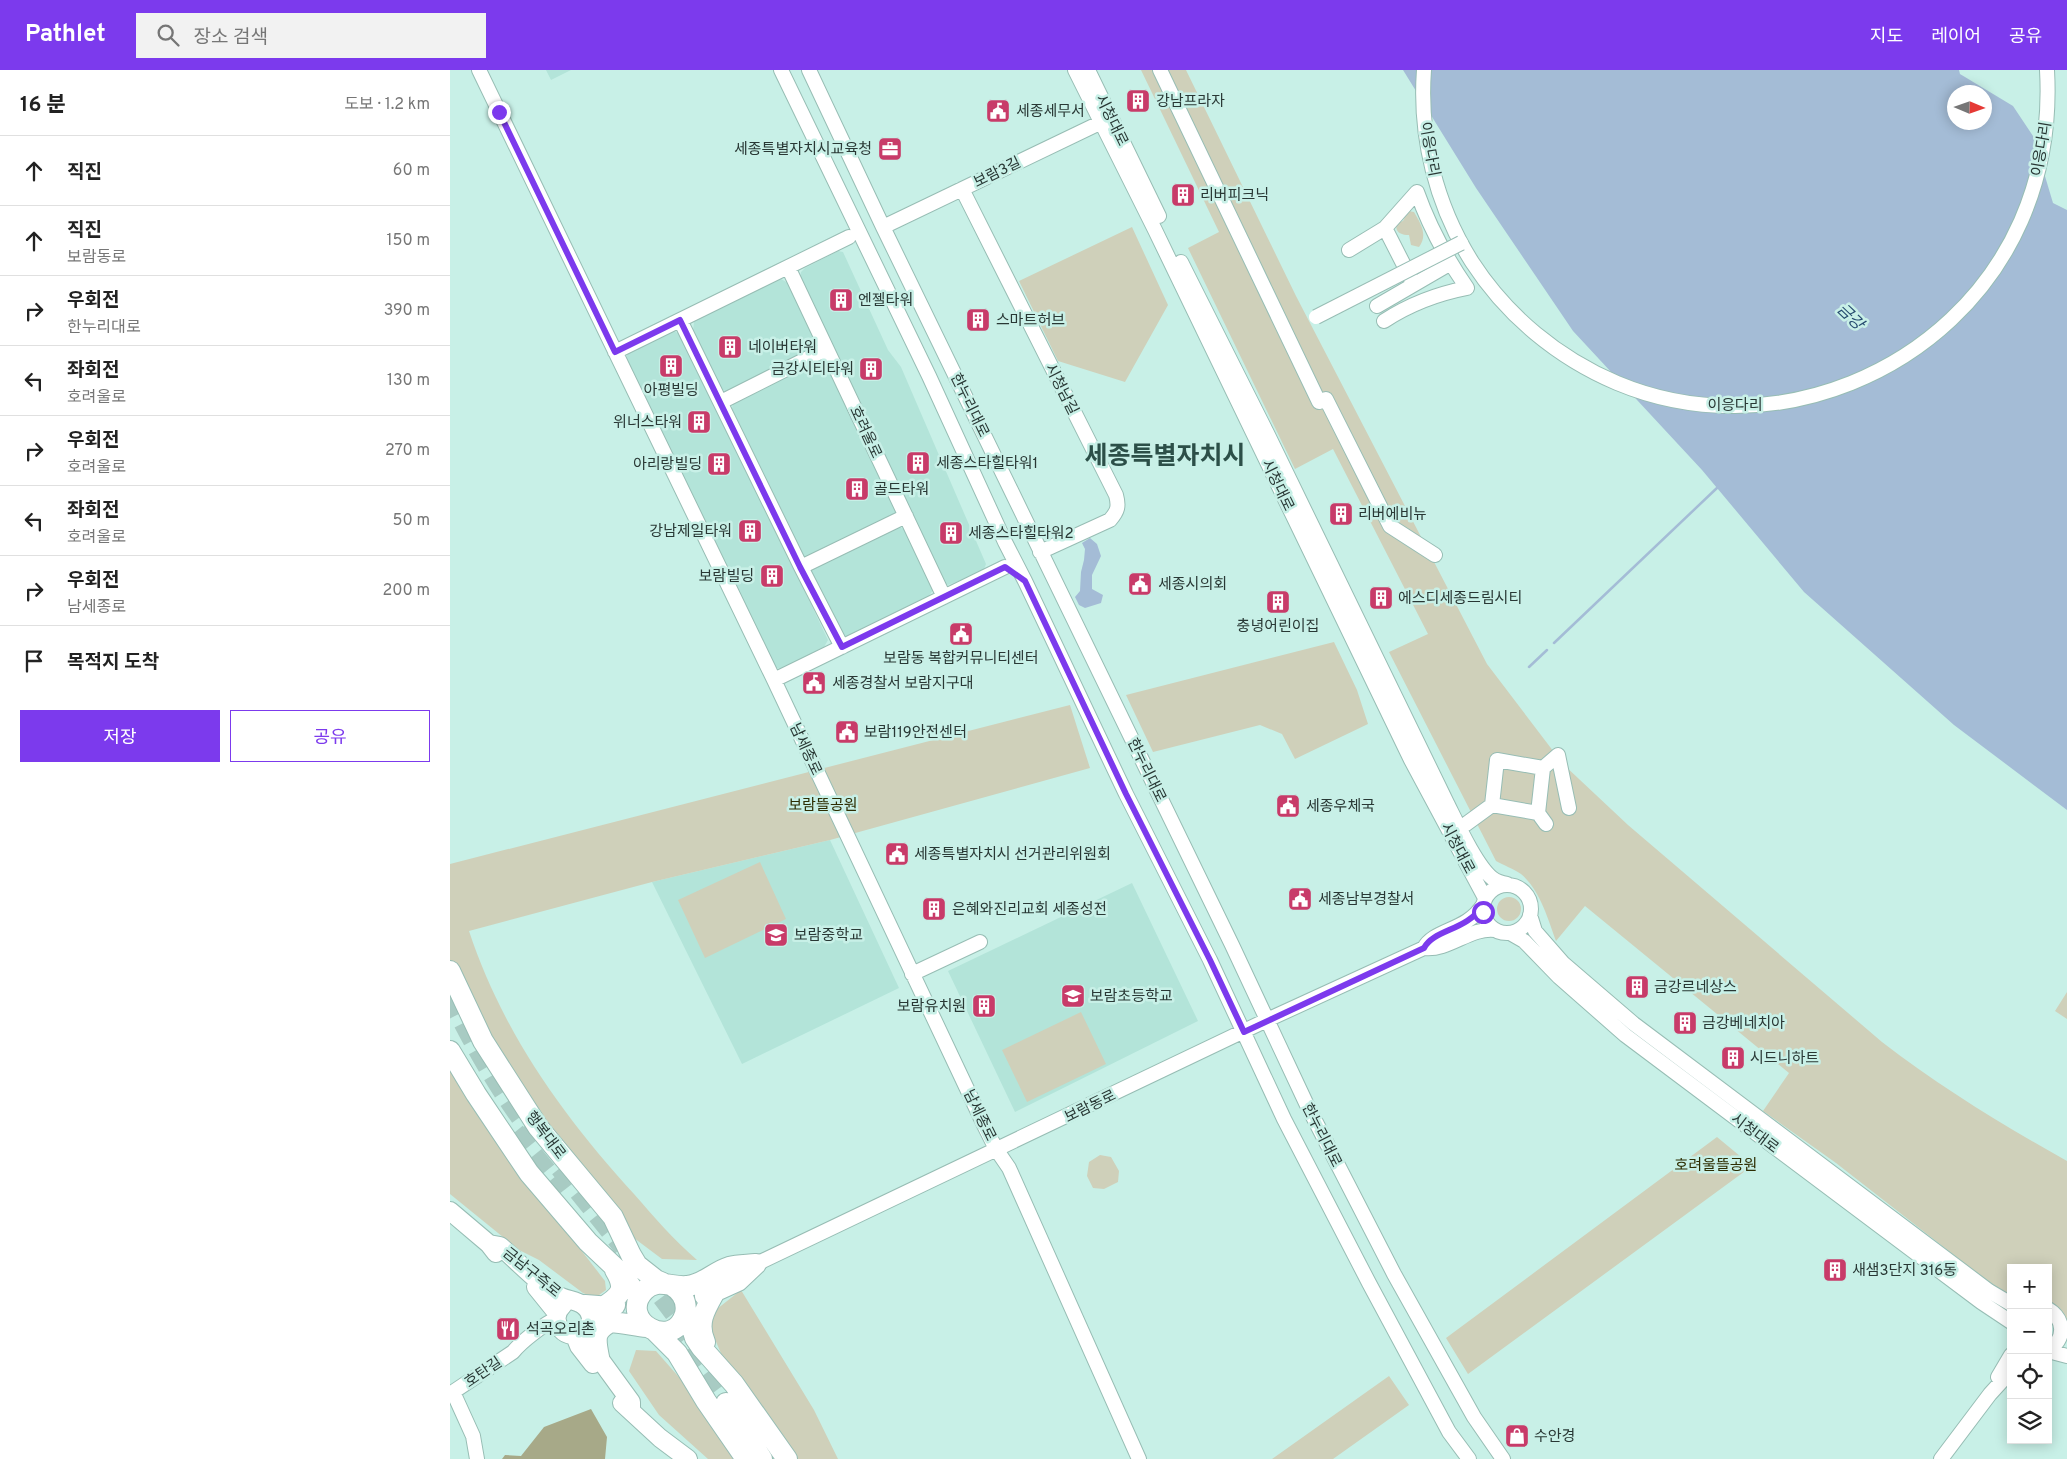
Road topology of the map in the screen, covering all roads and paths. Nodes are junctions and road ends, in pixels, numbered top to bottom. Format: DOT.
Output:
graph roads {
  1 [pos="479,70"];
  2 [pos="781,70"];
  3 [pos="809,70"];
  4 [pos="1075,70"];
  5 [pos="1088,70"];
  6 [pos="1160,70"];
  7 [pos="1424,70"];
  8 [pos="2048,70"];
  9 [pos="1106,120"];
  10 [pos="962,189"];
  11 [pos="845,202"];
  12 [pos="883,227"];
  13 [pos="1386,228"];
  14 [pos="849,237"];
  15 [pos="1461,243"];
  16 [pos="1350,250"];
  17 [pos="1451,263"];
  18 [pos="876,266"];
  19 [pos="788,267"];
  20 [pos="1414,285"];
  21 [pos="1392,297"];
  22 [pos="1377,306"];
  23 [pos="1400,310"];
  24 [pos="1316,317"];
  25 [pos="680,320"];
  26 [pos="1384,321"];
  27 [pos="826,349"];
  28 [pos="615,352"];
  29 [pos="721,402"];
  30 [pos="906,516"];
  31 [pos="1005,542"];
  32 [pos="1040,552"];
  33 [pos="1435,556"];
  34 [pos="800,567"];
  35 [pos="1005,567"];
  36 [pos="1025,581"];
  37 [pos="944,597"];
  38 [pos="842,647"];
  39 [pos="774,680"];
  40 [pos="1543,768"];
  41 [pos="1492,805"];
  42 [pos="1569,808"];
  43 [pos="1466,824"];
  44 [pos="1507,884"];
  45 [pos="1484,902"];
  46 [pos="1530,914"];
  47 [pos="1495,930"];
  48 [pos="1510,933"];
  49 [pos="980,942"];
  50 [pos="1424,948"];
  51 [pos="450,971"];
  52 [pos="912,974"];
  53 [pos="1267,1020"];
  54 [pos="1244,1032"];
  55 [pos="450,1051"];
  56 [pos="996,1149"];
  57 [pos="450,1211"];
  58 [pos="613,1217"];
  59 [pos="588,1242"];
  60 [pos="490,1244"];
  61 [pos="610,1262"];
  62 [pos="756,1264"];
  63 [pos="713,1283"];
  64 [pos="667,1284"];
  65 [pos="639,1298"];
  66 [pos="2007,1301"];
  67 [pos="594,1309"];
  68 [pos="686,1310"];
  69 [pos="2052,1312"];
  70 [pos="2007,1319"];
  71 [pos="569,1326"];
  72 [pos="651,1329"];
  73 [pos="2064,1333"];
  74 [pos="2052,1346"];
  75 [pos="2052,1351"];
  76 [pos="2067,1356"];
  77 [pos="599,1357"];
  78 [pos="2007,1362"];
  79 [pos="2007,1375"];
  80 [pos="732,1391"];
  81 [pos="452,1393"];
  82 [pos="1990,1394"];
  83 [pos="706,1401"];
  84 [pos="631,1410"];
  85 [pos="477,1459"];
  86 [pos="688,1459"];
  87 [pos="746,1459"];
  88 [pos="762,1459"];
  89 [pos="777,1459"];
  90 [pos="787,1459"];
  91 [pos="1138,1459"];
  92 [pos="1469,1459"];
  93 [pos="1503,1459"];
  94 [pos="1941,1459"];
  1 -- 28 [label="street, 남세종로"];
  2 -- 11 [label="street, 한누리대로"];
  3 -- 12 [label="street, 한누리대로"];
  4 -- 9 [label="street, 시청대로"];
  5 -- 9 [label="street, 시청대로"];
  6 -- 33 [label="street"];
  7 -- 15 [label="street, 이응다리"];
  8 -- 15 [label="street, 이응다리"];
  9 -- 10 [label="street, 보람3길"];
  9 -- 44 [label="street, 시청대로"];
  9 -- 45 [label="street, 시청대로"];
  10 -- 12 [label="street, 보람3길"];
  10 -- 32 [label="street, 시청남길"];
  11 -- 14 [label="street"];
  11 -- 18 [label="street, 한누리대로"];
  12 -- 32 [label="street, 한누리대로"];
  13 -- 16 [label="street"];
  13 -- 17 [label="street"];
  13 -- 20 [label="street"];
  14 -- 18 [label="street"];
  14 -- 19 [label="street"];
  15 -- 24 [label="street, bridge"];
  17 -- 20 [label="street"];
  17 -- 23 [label="street"];
  18 -- 31 [label="street, 한누리대로"];
  19 -- 25 [label="street"];
  19 -- 27 [label="street, 호려울로"];
  20 -- 21 [label="street"];
  21 -- 22 [label="street"];
  21 -- 23 [label="street"];
  23 -- 26 [label="street"];
  25 -- 28 [label="street"];
  25 -- 29 [label="street"];
  27 -- 29 [label="street"];
  27 -- 30 [label="street, 호려울로"];
  28 -- 39 [label="street, 남세종로"];
  29 -- 34 [label="street"];
  30 -- 34 [label="street"];
  30 -- 37 [label="street, 호려울로"];
  31 -- 35 [label="street"];
  31 -- 36 [label="street, 한누리대로"];
  32 -- 53 [label="street, 한누리대로"];
  34 -- 38 [label="street"];
  35 -- 36 [label="street"];
  35 -- 37 [label="street"];
  36 -- 54 [label="street, 한누리대로"];
  37 -- 38 [label="street"];
  38 -- 39 [label="street"];
  39 -- 52 [label="street, 남세종로"];
  40 -- 41 [label="street"];
  40 -- 41 [label="street"];
  40 -- 42 [label="street"];
  41 -- 43 [label="street"];
  44 -- 45 [label="street"];
  44 -- 46 [label="street"];
  45 -- 47 [label="street"];
  45 -- 50 [label="street"];
  46 -- 48 [label="street"];
  46 -- 66 [label="street, 시청대로"];
  47 -- 48 [label="street"];
  47 -- 50 [label="street"];
  48 -- 70 [label="street, 시청대로"];
  49 -- 52 [label="street"];
  50 -- 53 [label="street, 보람동로"];
  51 -- 58 [label="highway, 행복대로"];
  52 -- 56 [label="street, 남세종로"];
  53 -- 54 [label="street, 보람동로"];
  53 -- 93 [label="street, 한누리대로"];
  54 -- 56 [label="street, 보람동로"];
  54 -- 92 [label="street, 한누리대로"];
  55 -- 59 [label="highway"];
  56 -- 62 [label="street, 보람동로"];
  56 -- 91 [label="street, 남세종로"];
  57 -- 60 [label="main road, 금남구즉로"];
  58 -- 59 [label="highway"];
  58 -- 63 [label="highway"];
  58 -- 64 [label="highway, 행복대로"];
  59 -- 61 [label="highway"];
  60 -- 67 [label="main road, 금남구즉로"];
  60 -- 71 [label="main road, 금남구즉로"];
  61 -- 65 [label="highway"];
  61 -- 67 [label="highway"];
  62 -- 63 [label="highway"];
  63 -- 64 [label="highway"];
  63 -- 68 [label="highway"];
  63 -- 80 [label="highway"];
  64 -- 65 [label="highway"];
  64 -- 68 [label="highway"];
  65 -- 67 [label="highway"];
  65 -- 72 [label="highway"];
  67 -- 71 [label="highway"];
  67 -- 71 [label="main road"];
  67 -- 72 [label="highway"];
  67 -- 77 [label="highway"];
  68 -- 72 [label="highway"];
  68 -- 80 [label="highway"];
  69 -- 73 [label="street"];
  71 -- 77 [label="main road, 금남구즉로"];
  71 -- 81 [label="street, 호탄길"];
  71 -- 84 [label="main road, 금남구즉로"];
  72 -- 83 [label="highway"];
  73 -- 74 [label="street"];
  75 -- 76 [label="street"];
  77 -- 84 [label="main road, 금남구즉로"];
  78 -- 82 [label="street"];
  79 -- 82 [label="street"];
  80 -- 83 [label="highway"];
  80 -- 88 [label="highway"];
  80 -- 89 [label="highway"];
  80 -- 90 [label="highway"];
  81 -- 85 [label="street, 호탄길"];
  82 -- 94 [label="street"];
  83 -- 87 [label="highway"];
  84 -- 86 [label="main road, 금남구즉로"];
}
